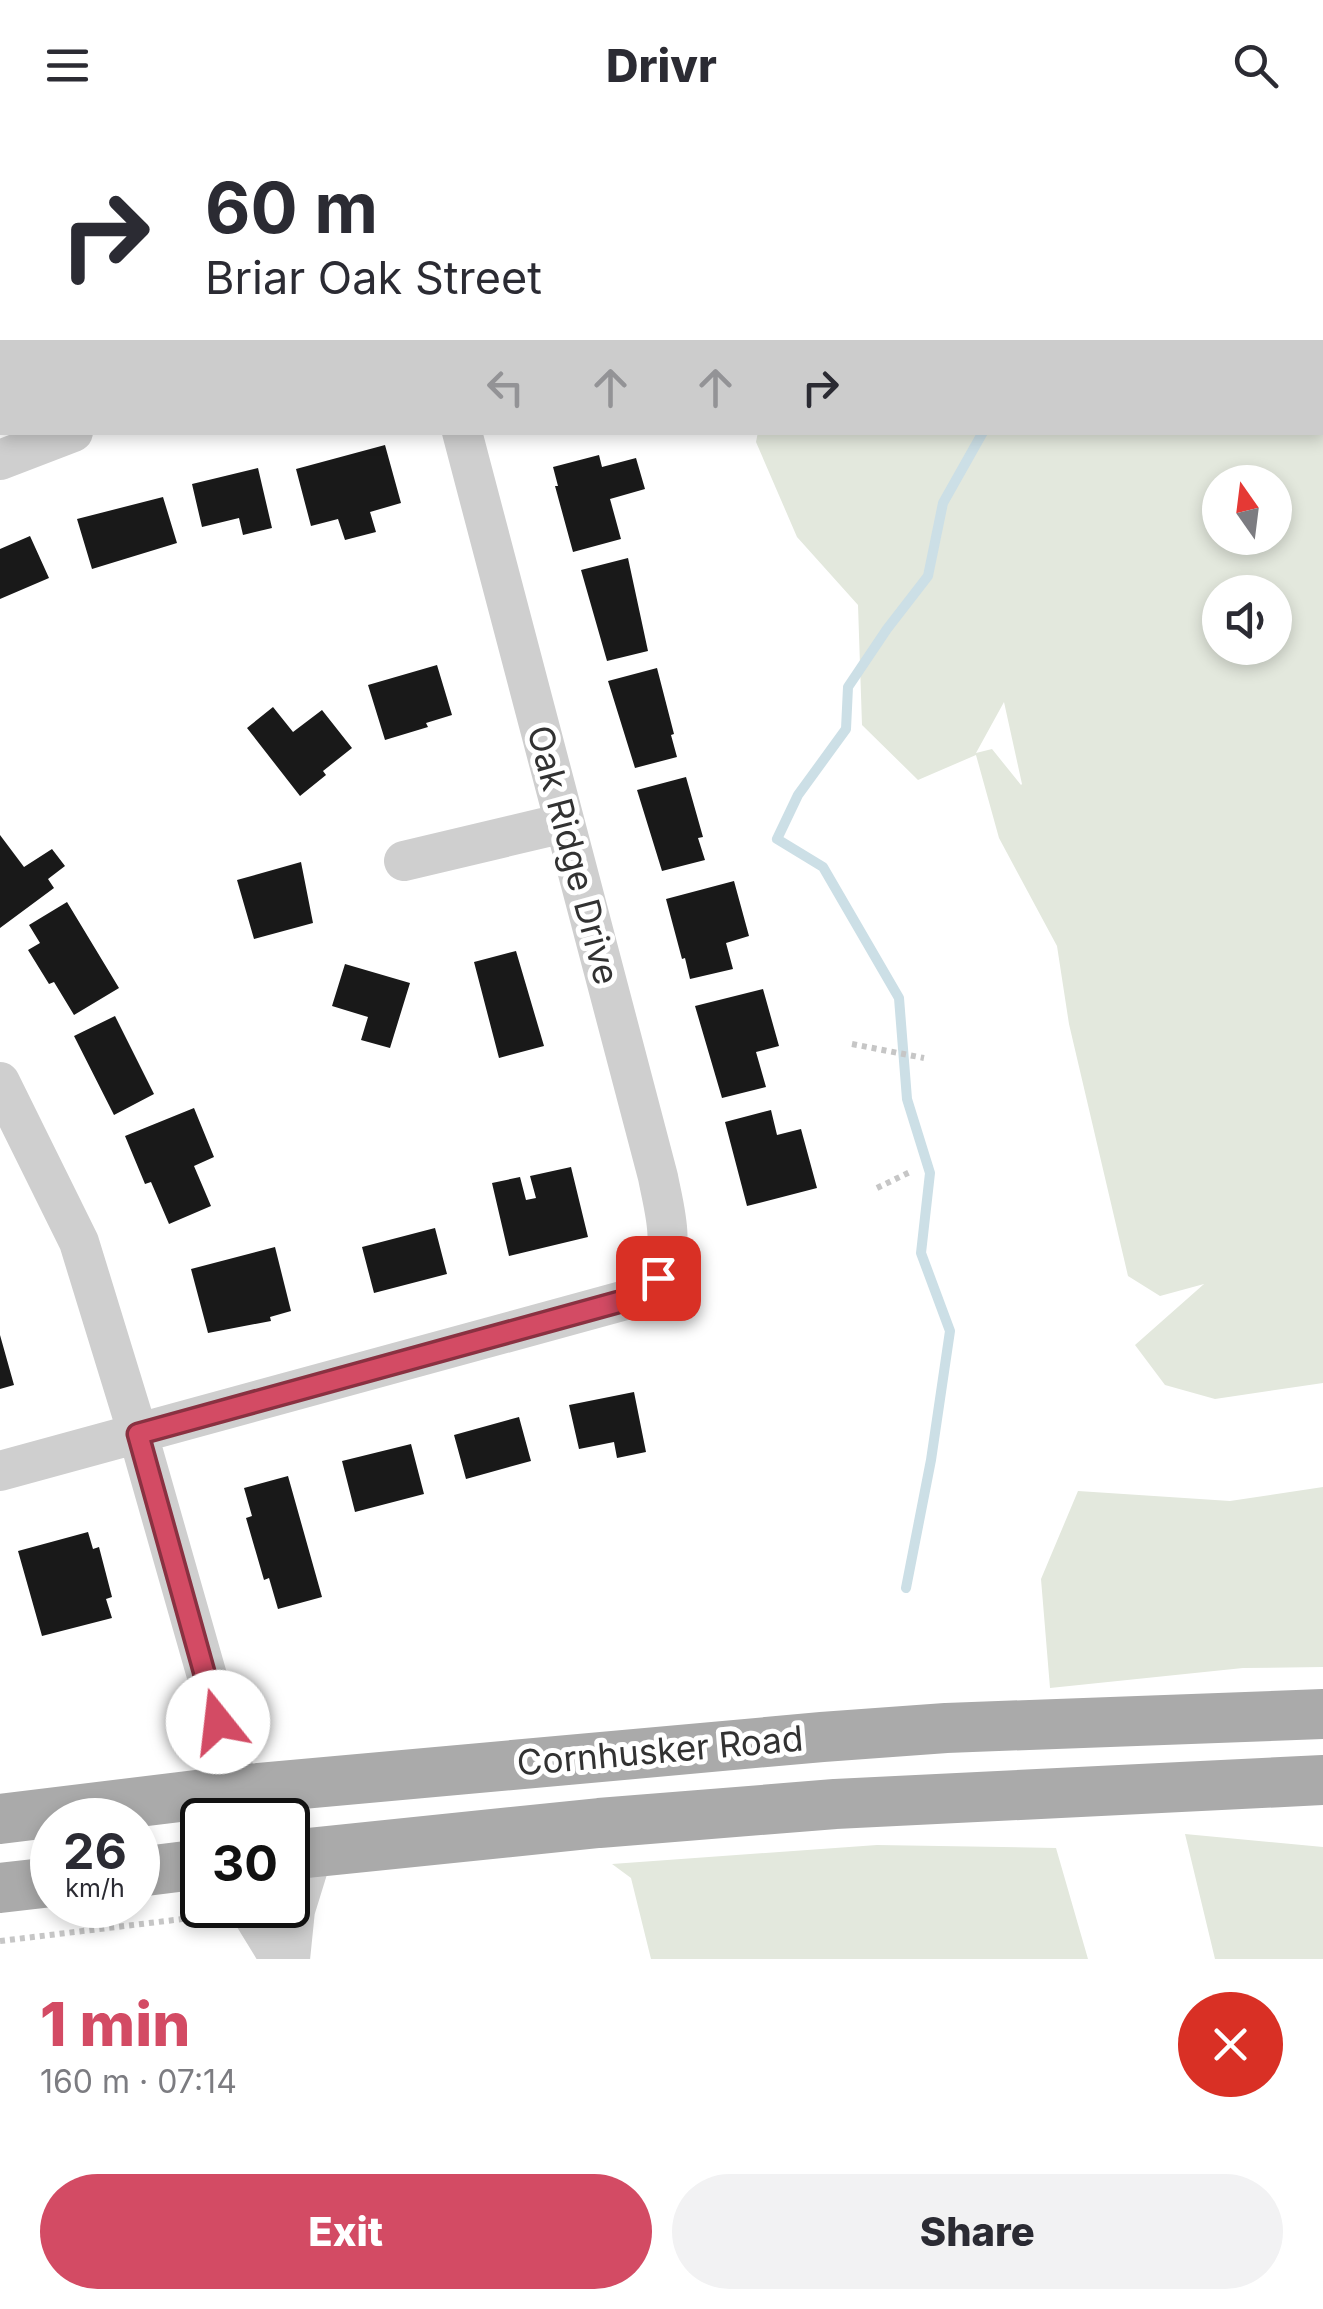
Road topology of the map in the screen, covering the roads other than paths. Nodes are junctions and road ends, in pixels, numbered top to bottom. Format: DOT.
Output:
graph roads {
  1 [pos="65,435"];
  2 [pos="463,435"];
  3 [pos="0,460"];
  4 [pos="564,822"];
  5 [pos="404,861"];
  6 [pos="0,1082"];
  7 [pos="138,1434"];
  8 [pos="0,1471"];
  9 [pos="1323,1714"];
  10 [pos="1323,1780"];
  11 [pos="240,1798"];
  12 [pos="306,1798"];
  13 [pos="180,1808"];
  14 [pos="0,1818"];
  15 [pos="310,1853"];
  16 [pos="30,1885"];
  17 [pos="0,1888"];
  18 [pos="249,1928"];
  19 [pos="293,1928"];
  20 [pos="280,1959"];
  21 [pos="290,1959"];
  1 -- 3 [label="street"];
  2 -- 4 [label="street, Oak Ridge Drive"];
  4 -- 5 [label="street"];
  4 -- 7 [label="street, Oak Ridge Drive"];
  6 -- 7 [label="street"];
  7 -- 8 [label="street"];
  7 -- 11 [label="street"];
  9 -- 12 [label="main road, Cornhusker Road"];
  10 -- 15 [label="main road, Cornhusker Road"];
  13 -- 14 [label="main road, Cornhusker Road"];
  16 -- 17 [label="main road"];
  18 -- 20 [label="street"];
  19 -- 21 [label="street"];
}
